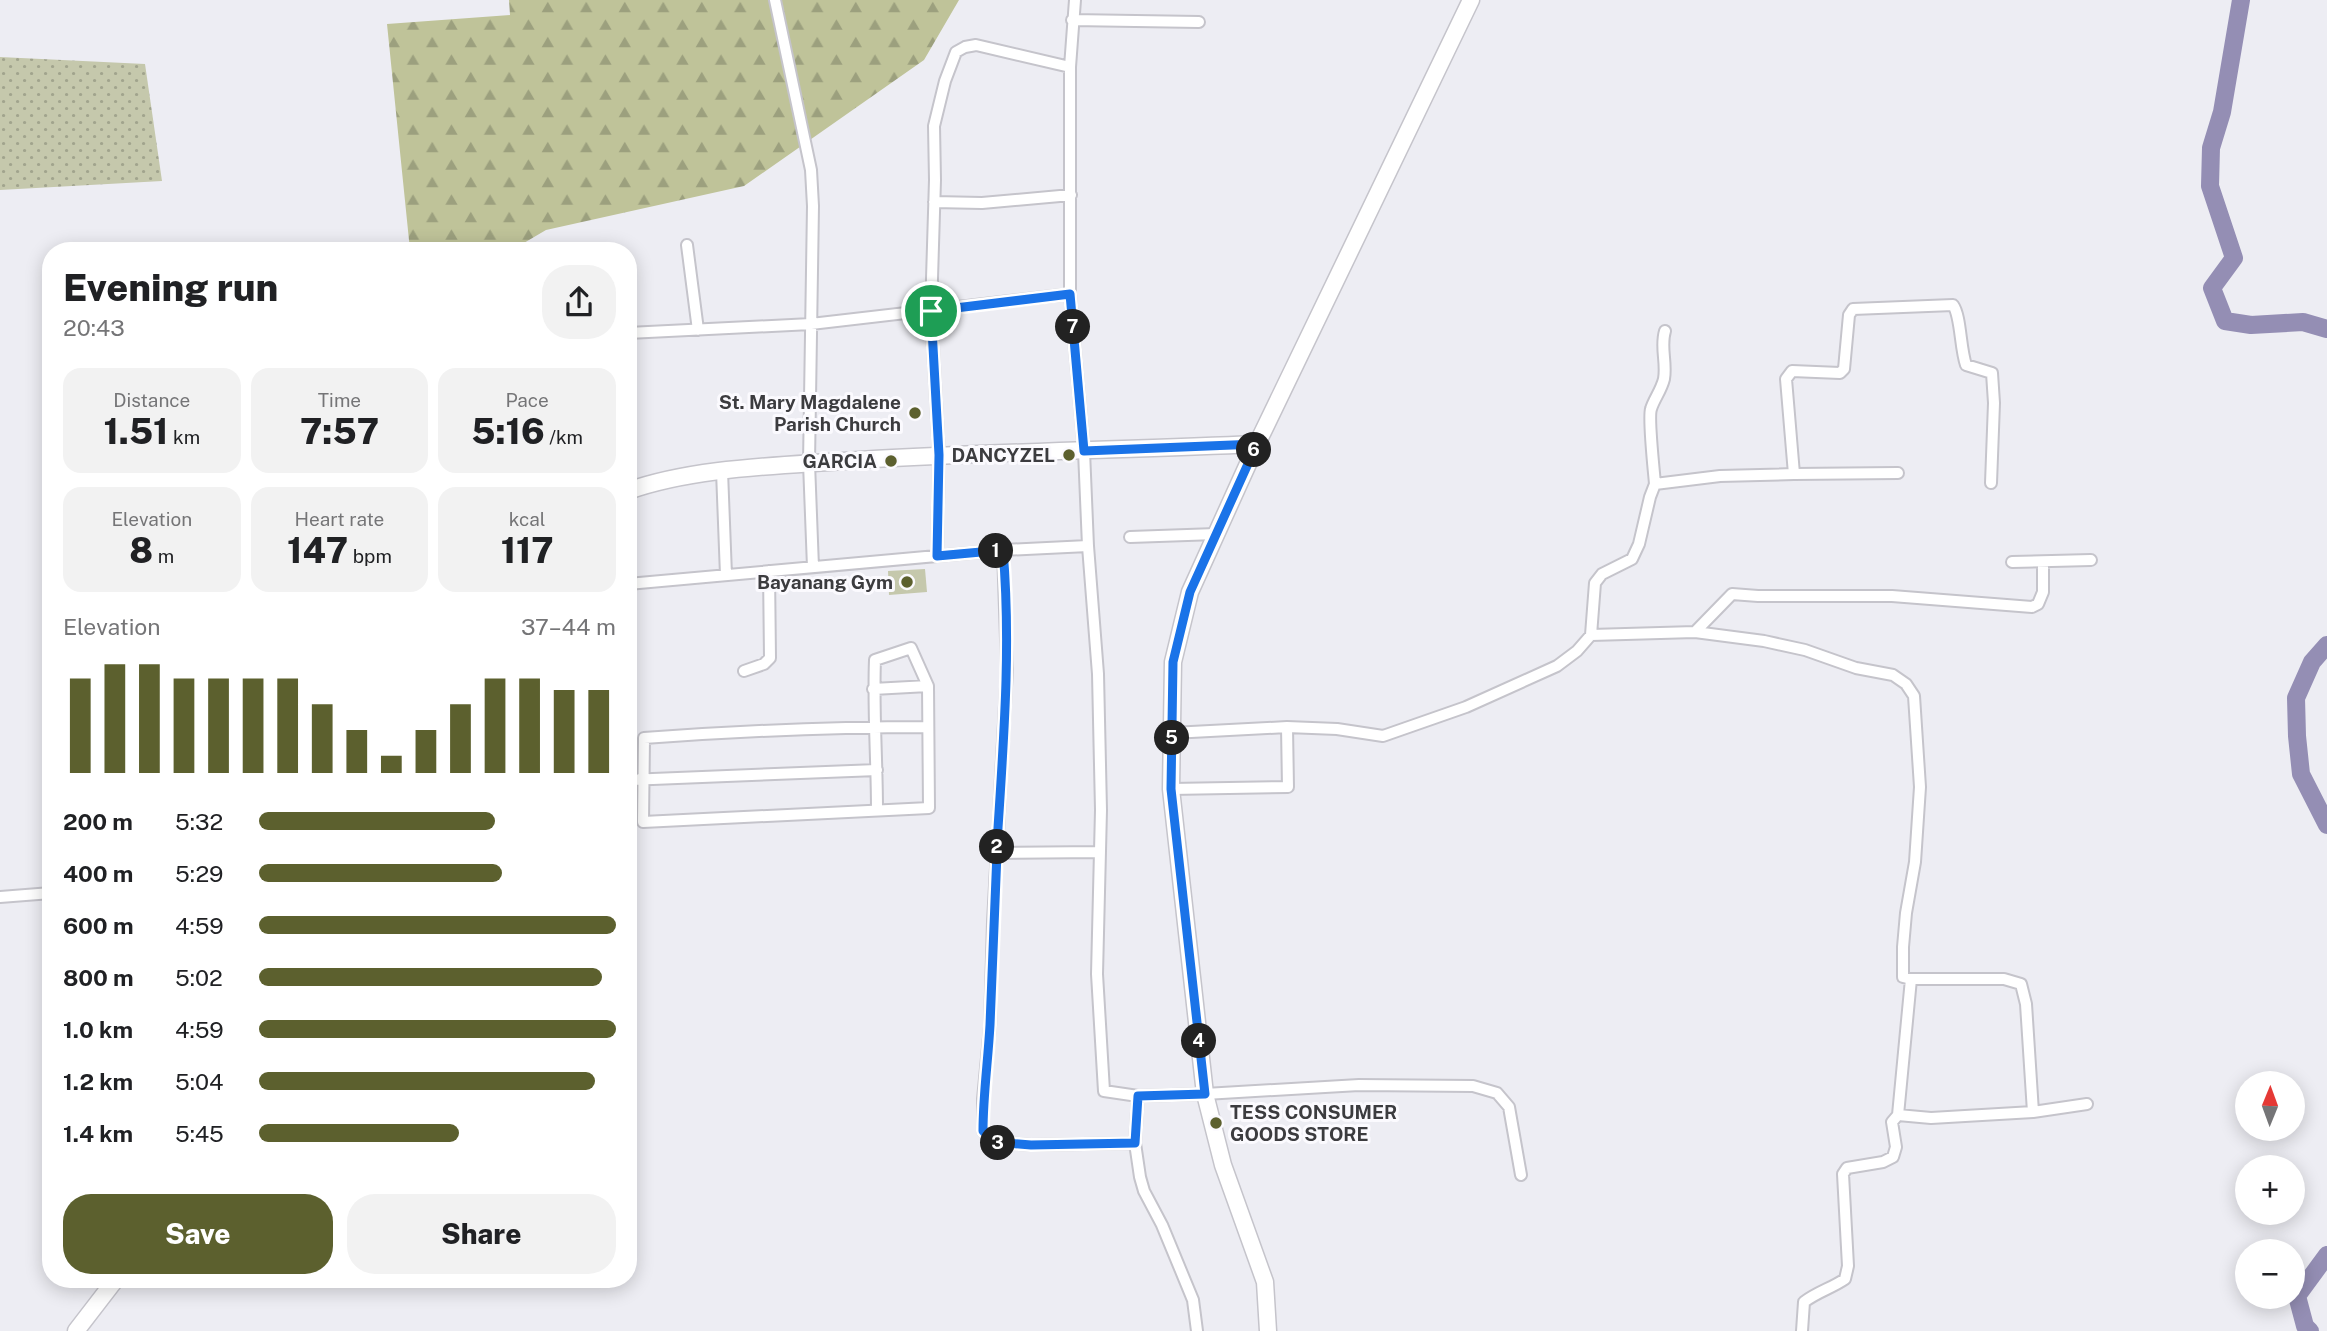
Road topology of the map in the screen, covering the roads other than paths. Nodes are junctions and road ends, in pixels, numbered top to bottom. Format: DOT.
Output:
graph roads {
  1 [pos="775,0"];
  2 [pos="1075,0"];
  3 [pos="1471,0"];
  4 [pos="1072,20"];
  5 [pos="1199,22"];
  6 [pos="1070,67"];
  7 [pos="1071,195"];
  8 [pos="934,202"];
  9 [pos="687,245"];
  10 [pos="1070,294"];
  11 [pos="931,311"];
  12 [pos="811,324"];
  13 [pos="698,330"];
  14 [pos="1665,331"];
  15 [pos="637,333"];
  16 [pos="1257,444"];
  17 [pos="1084,451"];
  18 [pos="939,455"];
  19 [pos="808,463"];
  20 [pos="722,471"];
  21 [pos="1898,473"];
  22 [pos="1794,474"];
  23 [pos="1991,483"];
  24 [pos="1655,484"];
  25 [pos="637,488"];
  26 [pos="1216,534"];
  27 [pos="1130,537"];
  28 [pos="1088,546"];
  29 [pos="1003,550"];
  30 [pos="937,556"];
  31 [pos="2091,560"];
  32 [pos="2012,562"];
  33 [pos="2043,563"];
  34 [pos="813,567"];
  35 [pos="769,571"];
  36 [pos="726,575"];
  37 [pos="637,583"];
  38 [pos="1695,632"];
  39 [pos="1591,635"];
  40 [pos="744,671"];
  41 [pos="928,686"];
  42 [pos="873,689"];
  43 [pos="875,727"];
  44 [pos="928,727"];
  45 [pos="1287,727"];
  46 [pos="1172,733"];
  47 [pos="877,770"];
  48 [pos="637,780"];
  49 [pos="644,780"];
  50 [pos="1171,789"];
  51 [pos="877,810"];
  52 [pos="1100,852"];
  53 [pos="997,853"];
  54 [pos="42,894"];
  55 [pos="0,897"];
  56 [pos="1911,979"];
  57 [pos="1205,1094"];
  58 [pos="1138,1096"];
  59 [pos="2087,1104"];
  60 [pos="2033,1112"];
  61 [pos="1898,1115"];
  62 [pos="1135,1143"];
  63 [pos="1521,1175"];
  64 [pos="109,1288"];
  65 [pos="76,1331"];
  66 [pos="1197,1331"];
  67 [pos="1268,1331"];
  68 [pos="1802,1331"];
  1 -- 12 [label="street"];
  2 -- 4 [label="street"];
  3 -- 16 [label="street"];
  4 -- 5 [label="street"];
  4 -- 6 [label="street"];
  6 -- 7 [label="street"];
  6 -- 8 [label="street"];
  7 -- 8 [label="street"];
  7 -- 10 [label="street"];
  8 -- 11 [label="street"];
  9 -- 13 [label="street"];
  10 -- 11 [label="street"];
  10 -- 17 [label="street"];
  11 -- 12 [label="street"];
  11 -- 18 [label="street"];
  12 -- 13 [label="street"];
  12 -- 19 [label="street"];
  13 -- 15 [label="street"];
  14 -- 24 [label="street"];
  16 -- 17 [label="street"];
  16 -- 26 [label="street"];
  17 -- 18 [label="street"];
  17 -- 28 [label="street"];
  18 -- 19 [label="street"];
  18 -- 30 [label="street"];
  19 -- 20 [label="street"];
  19 -- 34 [label="street"];
  20 -- 25 [label="street"];
  20 -- 36 [label="street"];
  21 -- 22 [label="street"];
  22 -- 23 [label="street"];
  22 -- 24 [label="street"];
  24 -- 39 [label="street"];
  26 -- 27 [label="street"];
  26 -- 46 [label="street"];
  28 -- 29 [label="street"];
  28 -- 52 [label="street"];
  29 -- 30 [label="street"];
  29 -- 53 [label="street"];
  30 -- 34 [label="street"];
  31 -- 33 [label="street"];
  32 -- 33 [label="street"];
  33 -- 38 [label="street"];
  34 -- 35 [label="street"];
  35 -- 36 [label="street"];
  35 -- 40 [label="street"];
  36 -- 37 [label="street"];
  38 -- 39 [label="street"];
  38 -- 56 [label="street"];
  39 -- 45 [label="street"];
  41 -- 42 [label="street"];
  41 -- 42 [label="street"];
  41 -- 44 [label="street"];
  42 -- 43 [label="street"];
  43 -- 44 [label="street"];
  43 -- 47 [label="street"];
  43 -- 49 [label="street"];
  44 -- 51 [label="street"];
  45 -- 46 [label="street"];
  45 -- 50 [label="street"];
  46 -- 50 [label="street"];
  47 -- 49 [label="street"];
  47 -- 51 [label="street"];
  48 -- 49 [label="street"];
  49 -- 51 [label="street"];
  50 -- 57 [label="street"];
  52 -- 53 [label="street"];
  52 -- 58 [label="street"];
  53 -- 62 [label="street"];
  54 -- 55 [label="street"];
  56 -- 60 [label="street"];
  56 -- 61 [label="street"];
  57 -- 58 [label="street"];
  57 -- 63 [label="street"];
  57 -- 67 [label="street"];
  58 -- 62 [label="street"];
  59 -- 60 [label="street"];
  60 -- 61 [label="street"];
  61 -- 68 [label="street"];
  62 -- 66 [label="street"];
  64 -- 65 [label="street"];
}
